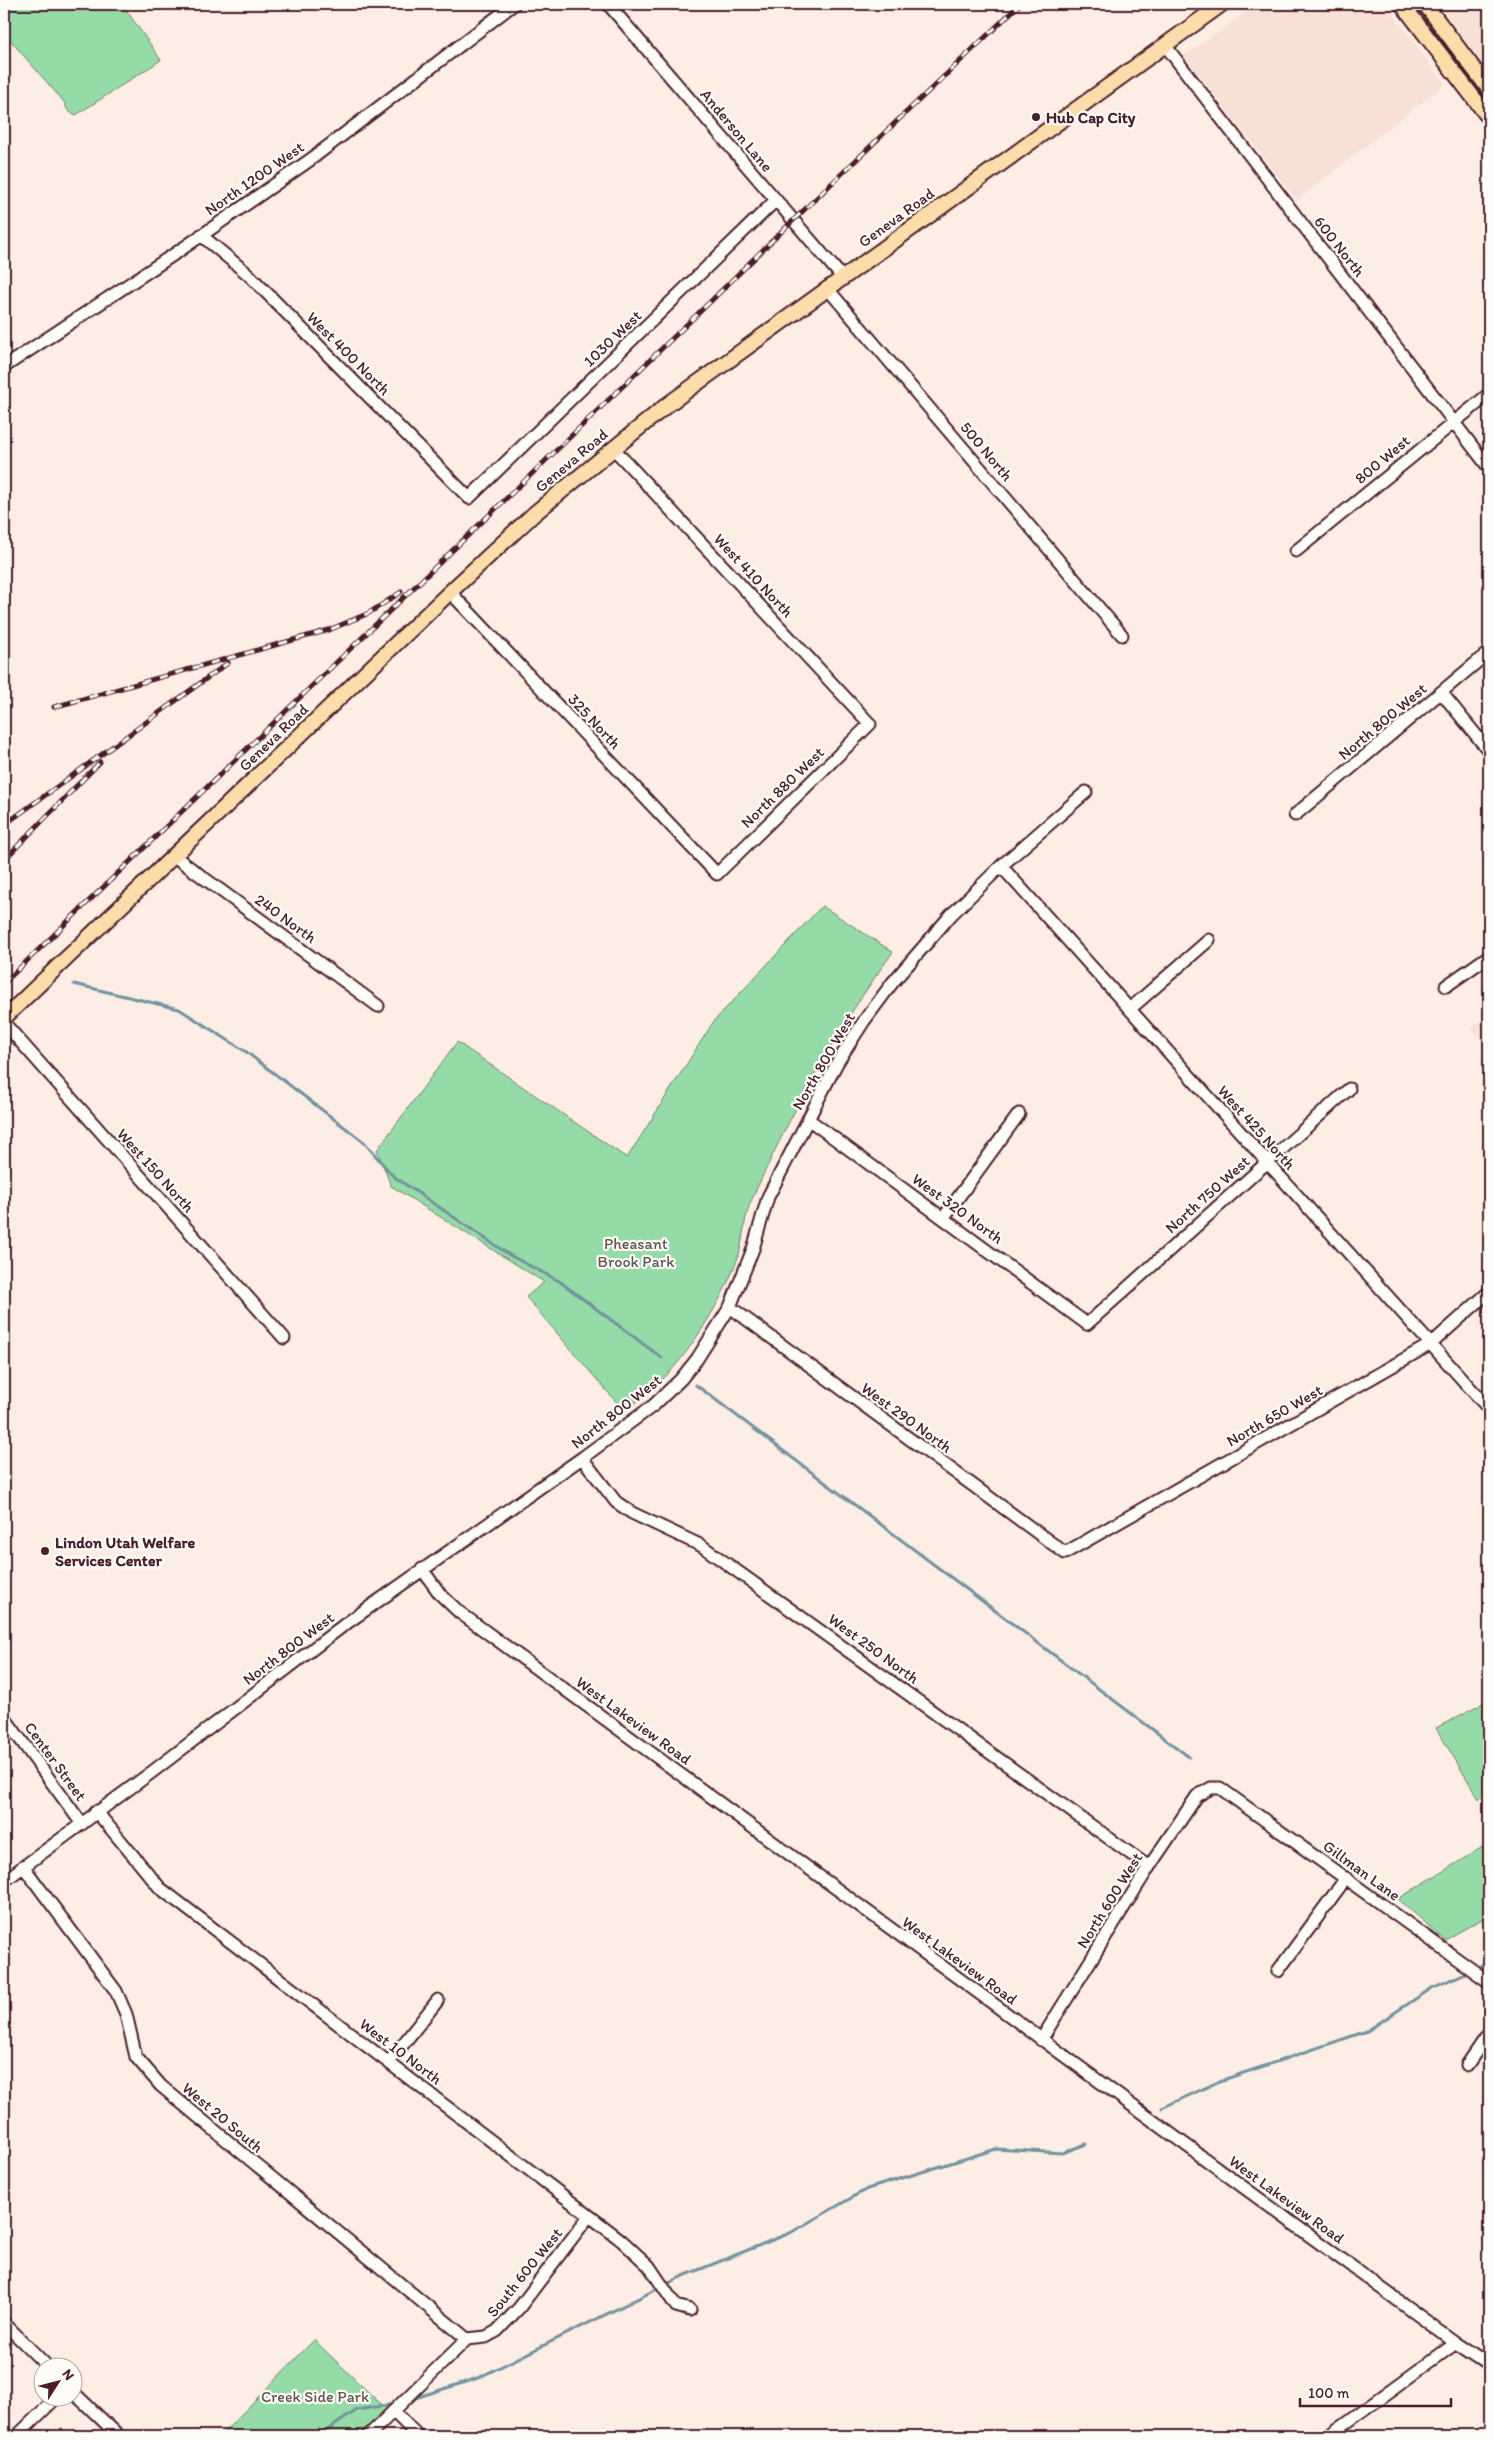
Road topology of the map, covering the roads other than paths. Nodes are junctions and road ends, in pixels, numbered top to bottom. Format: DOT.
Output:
graph roads {
  1 [pos="514,4"];
  2 [pos="608,4"];
  3 [pos="1222,4"];
  4 [pos="1402,4"];
  5 [pos="1425,4"];
  6 [pos="1165,45"];
  7 [pos="1489,89"];
  8 [pos="1489,118"];
  9 [pos="776,200"];
  10 [pos="201,235"];
  11 [pos="842,278"];
  12 [pos="827,288"];
  13 [pos="4,367"];
  14 [pos="1489,394"];
  15 [pos="1453,421"];
  16 [pos="613,448"];
  17 [pos="1489,468"];
  18 [pos="470,498"];
  19 [pos="1296,551"];
  20 [pos="450,592"];
  21 [pos="1122,635"];
  22 [pos="1489,652"];
  23 [pos="1441,692"];
  24 [pos="870,724"];
  25 [pos="1489,751"];
  26 [pos="1086,792"];
  27 [pos="1295,814"];
  28 [pos="174,856"];
  29 [pos="1001,866"];
  30 [pos="716,874"];
  31 [pos="1209,940"];
  32 [pos="1489,956"];
  33 [pos="1446,986"];
  34 [pos="378,1006"];
  35 [pos="1130,1009"];
  36 [pos="4,1018"];
  37 [pos="4,1023"];
  38 [pos="1349,1089"];
  39 [pos="1019,1114"];
  40 [pos="808,1120"];
  41 [pos="1267,1162"];
  42 [pos="944,1217"];
  43 [pos="1489,1292"];
  44 [pos="730,1307"];
  45 [pos="1087,1324"];
  46 [pos="284,1338"];
  47 [pos="1431,1344"];
  48 [pos="1489,1409"];
  49 [pos="582,1458"];
  50 [pos="1065,1553"];
  51 [pos="422,1569"];
  52 [pos="4,1717"];
  53 [pos="1214,1788"];
  54 [pos="96,1811"];
  55 [pos="82,1824"];
  56 [pos="23,1866"];
  57 [pos="1149,1867"];
  58 [pos="1346,1878"];
  59 [pos="4,1881"];
  60 [pos="1278,1972"];
  61 [pos="1489,1982"];
  62 [pos="438,2000"];
  63 [pos="1489,2033"];
  64 [pos="1041,2040"];
  65 [pos="389,2062"];
  66 [pos="1467,2065"];
  67 [pos="589,2216"];
  68 [pos="690,2310"];
  69 [pos="4,2323"];
  70 [pos="467,2339"];
  71 [pos="1456,2343"];
  72 [pos="39,2358"];
  73 [pos="1489,2365"];
  74 [pos="82,2401"];
  75 [pos="46,2408"];
  76 [pos="393,2411"];
  77 [pos="17,2436"];
  78 [pos="119,2436"];
  79 [pos="368,2436"];
  80 [pos="418,2436"];
  81 [pos="1328,2436"];
  1 -- 10 [label="street, North 1200 West"];
  2 -- 9 [label="street, Anderson Lane"];
  3 -- 6 [label="main road, Geneva Road"];
  4 -- 8 [label="main road"];
  5 -- 7 [label="main road"];
  6 -- 11 [label="main road, Geneva Road"];
  6 -- 15 [label="street, 600 North"];
  9 -- 11 [label="street, Anderson Lane"];
  9 -- 18 [label="street, 1030 West"];
  10 -- 13 [label="street, North 1200 West"];
  10 -- 18 [label="street, West 400 North"];
  11 -- 12 [label="main road, Geneva Road"];
  12 -- 16 [label="main road, Geneva Road"];
  12 -- 21 [label="street, 500 North"];
  14 -- 15 [label="street, 800 West"];
  15 -- 17 [label="street, 600 North"];
  15 -- 19 [label="street, 800 West"];
  16 -- 20 [label="main road, Geneva Road"];
  16 -- 24 [label="street, West 410 North"];
  20 -- 28 [label="main road, Geneva Road"];
  20 -- 30 [label="street, 325 North"];
  22 -- 23 [label="street, North 800 West"];
  23 -- 25 [label="street"];
  23 -- 27 [label="street, North 800 West"];
  24 -- 30 [label="street, North 880 West"];
  26 -- 29 [label="street, North 800 West"];
  28 -- 34 [label="street, 240 North"];
  28 -- 36 [label="main road, Geneva Road"];
  29 -- 35 [label="street, West 425 North"];
  29 -- 40 [label="street, North 800 West"];
  31 -- 35 [label="street"];
  32 -- 33 [label="street"];
  35 -- 41 [label="street, West 425 North"];
  37 -- 46 [label="street, West 150 North"];
  38 -- 41 [label="street, North 750 West"];
  39 -- 42 [label="street"];
  40 -- 42 [label="street, West 320 North"];
  40 -- 44 [label="street, North 800 West"];
  41 -- 45 [label="street, North 750 West"];
  41 -- 47 [label="street, West 425 North"];
  42 -- 45 [label="street, West 320 North"];
  43 -- 47 [label="street, North 650 West"];
  44 -- 49 [label="street, North 800 West"];
  44 -- 50 [label="street, West 290 North"];
  47 -- 48 [label="street, West 425 North"];
  47 -- 50 [label="street, North 650 West"];
  49 -- 51 [label="street, North 800 West"];
  49 -- 57 [label="street, West 250 North"];
  51 -- 54 [label="street, North 800 West"];
  51 -- 64 [label="street, West Lakeview Road"];
  52 -- 55 [label="street, Center Street"];
  53 -- 57 [label="street, North 600 West"];
  53 -- 58 [label="street, Gillman Lane"];
  54 -- 55 [label="street, North 800 West"];
  54 -- 65 [label="street, West 10 North"];
  55 -- 56 [label="street, North 800 West"];
  56 -- 59 [label="street, North 800 West"];
  56 -- 70 [label="street, West 20 South"];
  57 -- 64 [label="street, North 600 West"];
  58 -- 60 [label="street"];
  58 -- 61 [label="street, Gillman Lane"];
  62 -- 65 [label="street"];
  63 -- 66 [label="street"];
  64 -- 71 [label="street, West Lakeview Road"];
  65 -- 67 [label="street, West 10 North"];
  67 -- 68 [label="street, West 10 North"];
  67 -- 70 [label="street, South 600 West"];
  69 -- 72 [label="street"];
  70 -- 76 [label="street"];
  71 -- 73 [label="street, West Lakeview Road"];
  71 -- 81 [label="street"];
  74 -- 78 [label="street"];
  75 -- 77 [label="street"];
  76 -- 79 [label="street"];
  76 -- 80 [label="street"];
}
